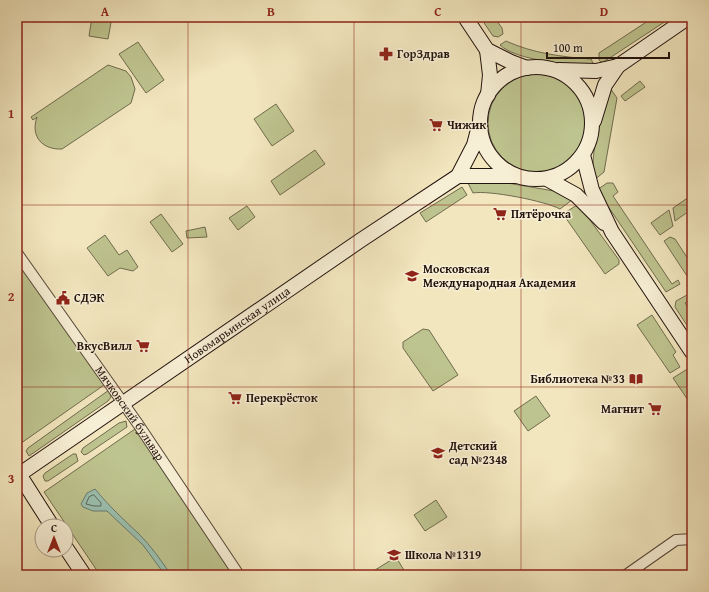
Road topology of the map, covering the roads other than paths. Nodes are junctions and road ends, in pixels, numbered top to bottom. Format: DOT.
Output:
graph roads {
  1 [pos="465,17"];
  2 [pos="689,17"];
  3 [pos="487,50"];
  4 [pos="618,66"];
  5 [pos="527,68"];
  6 [pos="549,68"];
  7 [pos="488,95"];
  8 [pos="480,122"];
  9 [pos="592,129"];
  10 [pos="583,155"];
  11 [pos="458,176"];
  12 [pos="516,176"];
  13 [pos="547,179"];
  14 [pos="612,232"];
  15 [pos="17,253"];
  16 [pos="692,352"];
  17 [pos="123,403"];
  18 [pos="18,474"];
  19 [pos="47,518"];
  20 [pos="692,539"];
  21 [pos="73,558"];
  22 [pos="84,575"];
  23 [pos="239,575"];
  24 [pos="626,575"];
  1 -- 3 [label="street"];
  2 -- 4 [label="street"];
  3 -- 5 [label="street"];
  3 -- 7 [label="street"];
  4 -- 6 [label="street"];
  4 -- 9 [label="street"];
  5 -- 6 [label="street"];
  5 -- 7 [label="street"];
  6 -- 9 [label="street"];
  7 -- 8 [label="street"];
  8 -- 11 [label="street"];
  8 -- 12 [label="street"];
  9 -- 10 [label="street"];
  10 -- 13 [label="street"];
  10 -- 14 [label="street"];
  11 -- 12 [label="street"];
  11 -- 17 [label="street, Новомарьинская улица"];
  12 -- 13 [label="street"];
  13 -- 14 [label="street"];
  14 -- 16 [label="street"];
  15 -- 17 [label="street, Мячковский бульвар"];
  17 -- 18 [label="street, Новомарьинская улица"];
  17 -- 23 [label="street, Мячковский бульвар"];
  18 -- 19 [label="street"];
  20 -- 24 [label="street"];
  21 -- 22 [label="street"];
}
